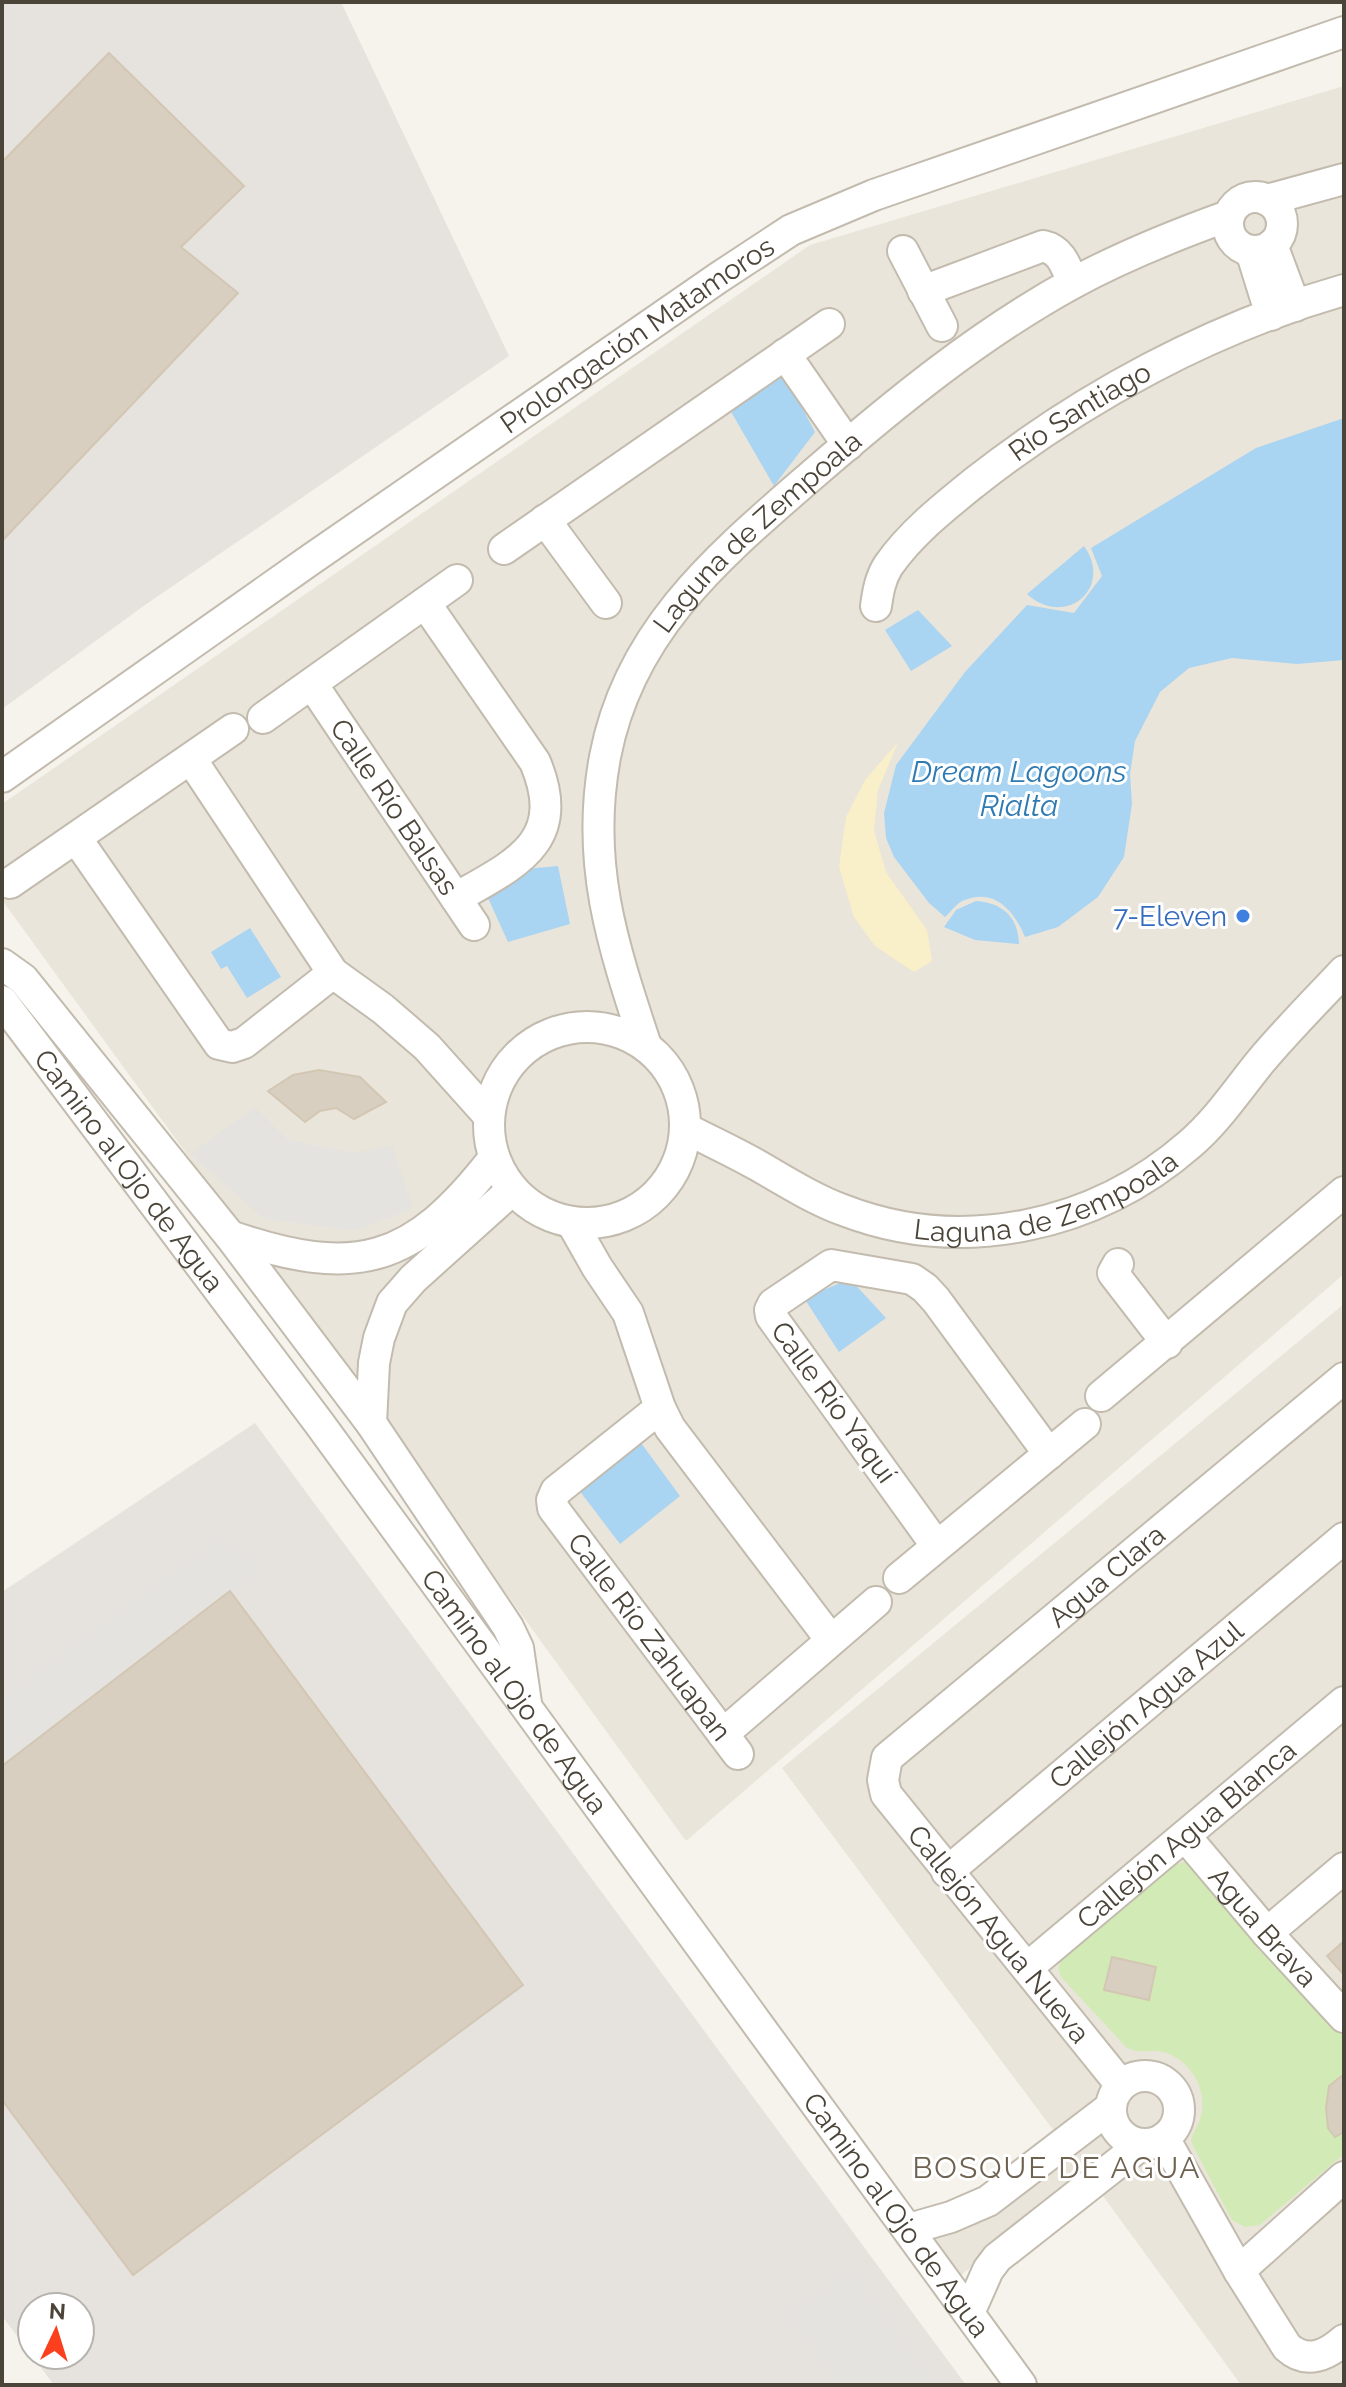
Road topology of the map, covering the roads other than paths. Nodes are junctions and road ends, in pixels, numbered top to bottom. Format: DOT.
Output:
graph roads {
  1 [pos="1344,32"];
  2 [pos="1344,179"];
  3 [pos="1267,200"];
  4 [pos="1228,216"];
  5 [pos="1262,248"];
  6 [pos="903,251"];
  7 [pos="1073,283"];
  8 [pos="1344,290"];
  9 [pos="923,291"];
  10 [pos="1283,310"];
  11 [pos="829,324"];
  12 [pos="942,326"];
  13 [pos="785,354"];
  14 [pos="848,445"];
  15 [pos="545,520"];
  16 [pos="504,549"];
  17 [pos="457,580"];
  18 [pos="425,603"];
  19 [pos="606,603"];
  20 [pos="876,606"];
  21 [pos="312,684"];
  22 [pos="263,718"];
  23 [pos="233,729"];
  24 [pos="191,759"];
  25 [pos="2,777"];
  26 [pos="547,799"];
  27 [pos="599,802"];
  28 [pos="76,838"];
  29 [pos="10,883"];
  30 [pos="456,898"];
  31 [pos="474,925"];
  32 [pos="2,964"];
  33 [pos="1344,971"];
  34 [pos="333,973"];
  35 [pos="2,1001"];
  36 [pos="646,1046"];
  37 [pos="488,1115"];
  38 [pos="687,1129"];
  39 [pos="494,1158"];
  40 [pos="512,1190"];
  41 [pos="1344,1192"];
  42 [pos="877,1222"];
  43 [pos="572,1223"];
  44 [pos="230,1236"];
  45 [pos="367,1258"];
  46 [pos="1118,1264"];
  47 [pos="864,1269"];
  48 [pos="392,1303"];
  49 [pos="1167,1343"];
  50 [pos="1344,1378"];
  51 [pos="1101,1396"];
  52 [pos="660,1408"];
  53 [pos="371,1423"];
  54 [pos="1085,1424"];
  55 [pos="1049,1454"];
  56 [pos="1344,1538"];
  57 [pos="936,1545"];
  58 [pos="899,1578"];
  59 [pos="876,1602"];
  60 [pos="831,1640"];
  61 [pos="1344,1702"];
  62 [pos="526,1705"];
  63 [pos="883,1780"];
  64 [pos="1185,1836"];
  65 [pos="1344,1868"];
  66 [pos="947,1872"];
  67 [pos="1267,1933"];
  68 [pos="1027,1968"];
  69 [pos="1344,2017"];
  70 [pos="1116,2096"];
  71 [pos="1153,2141"];
  72 [pos="1344,2177"];
  73 [pos="909,2229"];
  74 [pos="1239,2271"];
  75 [pos="969,2313"];
  76 [pos="1344,2340"];
  77 [pos="1021,2385"];
  1 -- 25 [label="street, Prolongación Matamoros"];
  2 -- 3 [label="street"];
  3 -- 4 [label="street"];
  3 -- 5 [label="street"];
  4 -- 5 [label="street"];
  4 -- 7 [label="street, Laguna de Zempoala"];
  5 -- 10 [label="street"];
  6 -- 9 [label="street"];
  7 -- 9 [label="street"];
  7 -- 14 [label="street, Laguna de Zempoala"];
  8 -- 10 [label="street, Río Santiago"];
  9 -- 12 [label="street"];
  10 -- 20 [label="street, Río Santiago"];
  11 -- 13 [label="street"];
  13 -- 14 [label="street"];
  13 -- 15 [label="street"];
  14 -- 27 [label="street, Laguna de Zempoala"];
  15 -- 16 [label="street"];
  15 -- 19 [label="street"];
  17 -- 18 [label="street"];
  18 -- 21 [label="street"];
  18 -- 26 [label="street, Calle Río Balsas"];
  21 -- 22 [label="street"];
  21 -- 30 [label="street, Calle Río Balsas"];
  23 -- 24 [label="street"];
  24 -- 28 [label="street"];
  24 -- 34 [label="street"];
  26 -- 27 [label="street"];
  26 -- 30 [label="street, Calle Río Balsas"];
  27 -- 36 [label="street, Laguna de Zempoala"];
  28 -- 29 [label="street"];
  28 -- 34 [label="street"];
  30 -- 31 [label="street"];
  32 -- 44 [label="street"];
  33 -- 42 [label="street, Laguna de Zempoala"];
  34 -- 37 [label="street"];
  35 -- 62 [label="street, Camino al Ojo de Agua"];
  36 -- 37 [label="street"];
  36 -- 38 [label="street"];
  37 -- 39 [label="street"];
  38 -- 42 [label="street, Laguna de Zempoala"];
  38 -- 43 [label="street"];
  39 -- 40 [label="street"];
  39 -- 45 [label="street"];
  40 -- 43 [label="street"];
  40 -- 48 [label="street"];
  41 -- 49 [label="street"];
  42 -- 47 [label="street"];
  43 -- 52 [label="street"];
  44 -- 45 [label="street"];
  44 -- 53 [label="street"];
  45 -- 48 [label="street"];
  46 -- 49 [label="street"];
  47 -- 55 [label="street, Calle Río Yaquí"];
  47 -- 57 [label="street, Calle Río Yaquí"];
  48 -- 53 [label="street"];
  49 -- 51 [label="street"];
  50 -- 63 [label="street, Agua Clara"];
  52 -- 60 [label="street"];
  52 -- 60 [label="street, Calle Río Zahuapan"];
  53 -- 62 [label="street"];
  54 -- 55 [label="street"];
  55 -- 57 [label="street"];
  56 -- 66 [label="street, Callejón Agua Azul"];
  57 -- 58 [label="street"];
  59 -- 60 [label="street, Calle Río Zahuapan"];
  61 -- 64 [label="street, Callejón Agua Blanca"];
  62 -- 73 [label="street, Camino al Ojo de Agua"];
  63 -- 66 [label="street, Callejón Agua Nueva"];
  64 -- 67 [label="street, Agua Brava"];
  64 -- 68 [label="street, Callejón Agua Blanca"];
  65 -- 67 [label="street"];
  66 -- 68 [label="street, Callejón Agua Nueva"];
  67 -- 69 [label="street, Agua Brava"];
  68 -- 70 [label="street, Callejón Agua Nueva"];
  70 -- 71 [label="street"];
  70 -- 71 [label="street"];
  70 -- 73 [label="street"];
  71 -- 74 [label="street"];
  71 -- 75 [label="street"];
  72 -- 74 [label="street"];
  73 -- 75 [label="street, Camino al Ojo de Agua"];
  74 -- 76 [label="street"];
  75 -- 77 [label="street, Camino al Ojo de Agua"];
}
